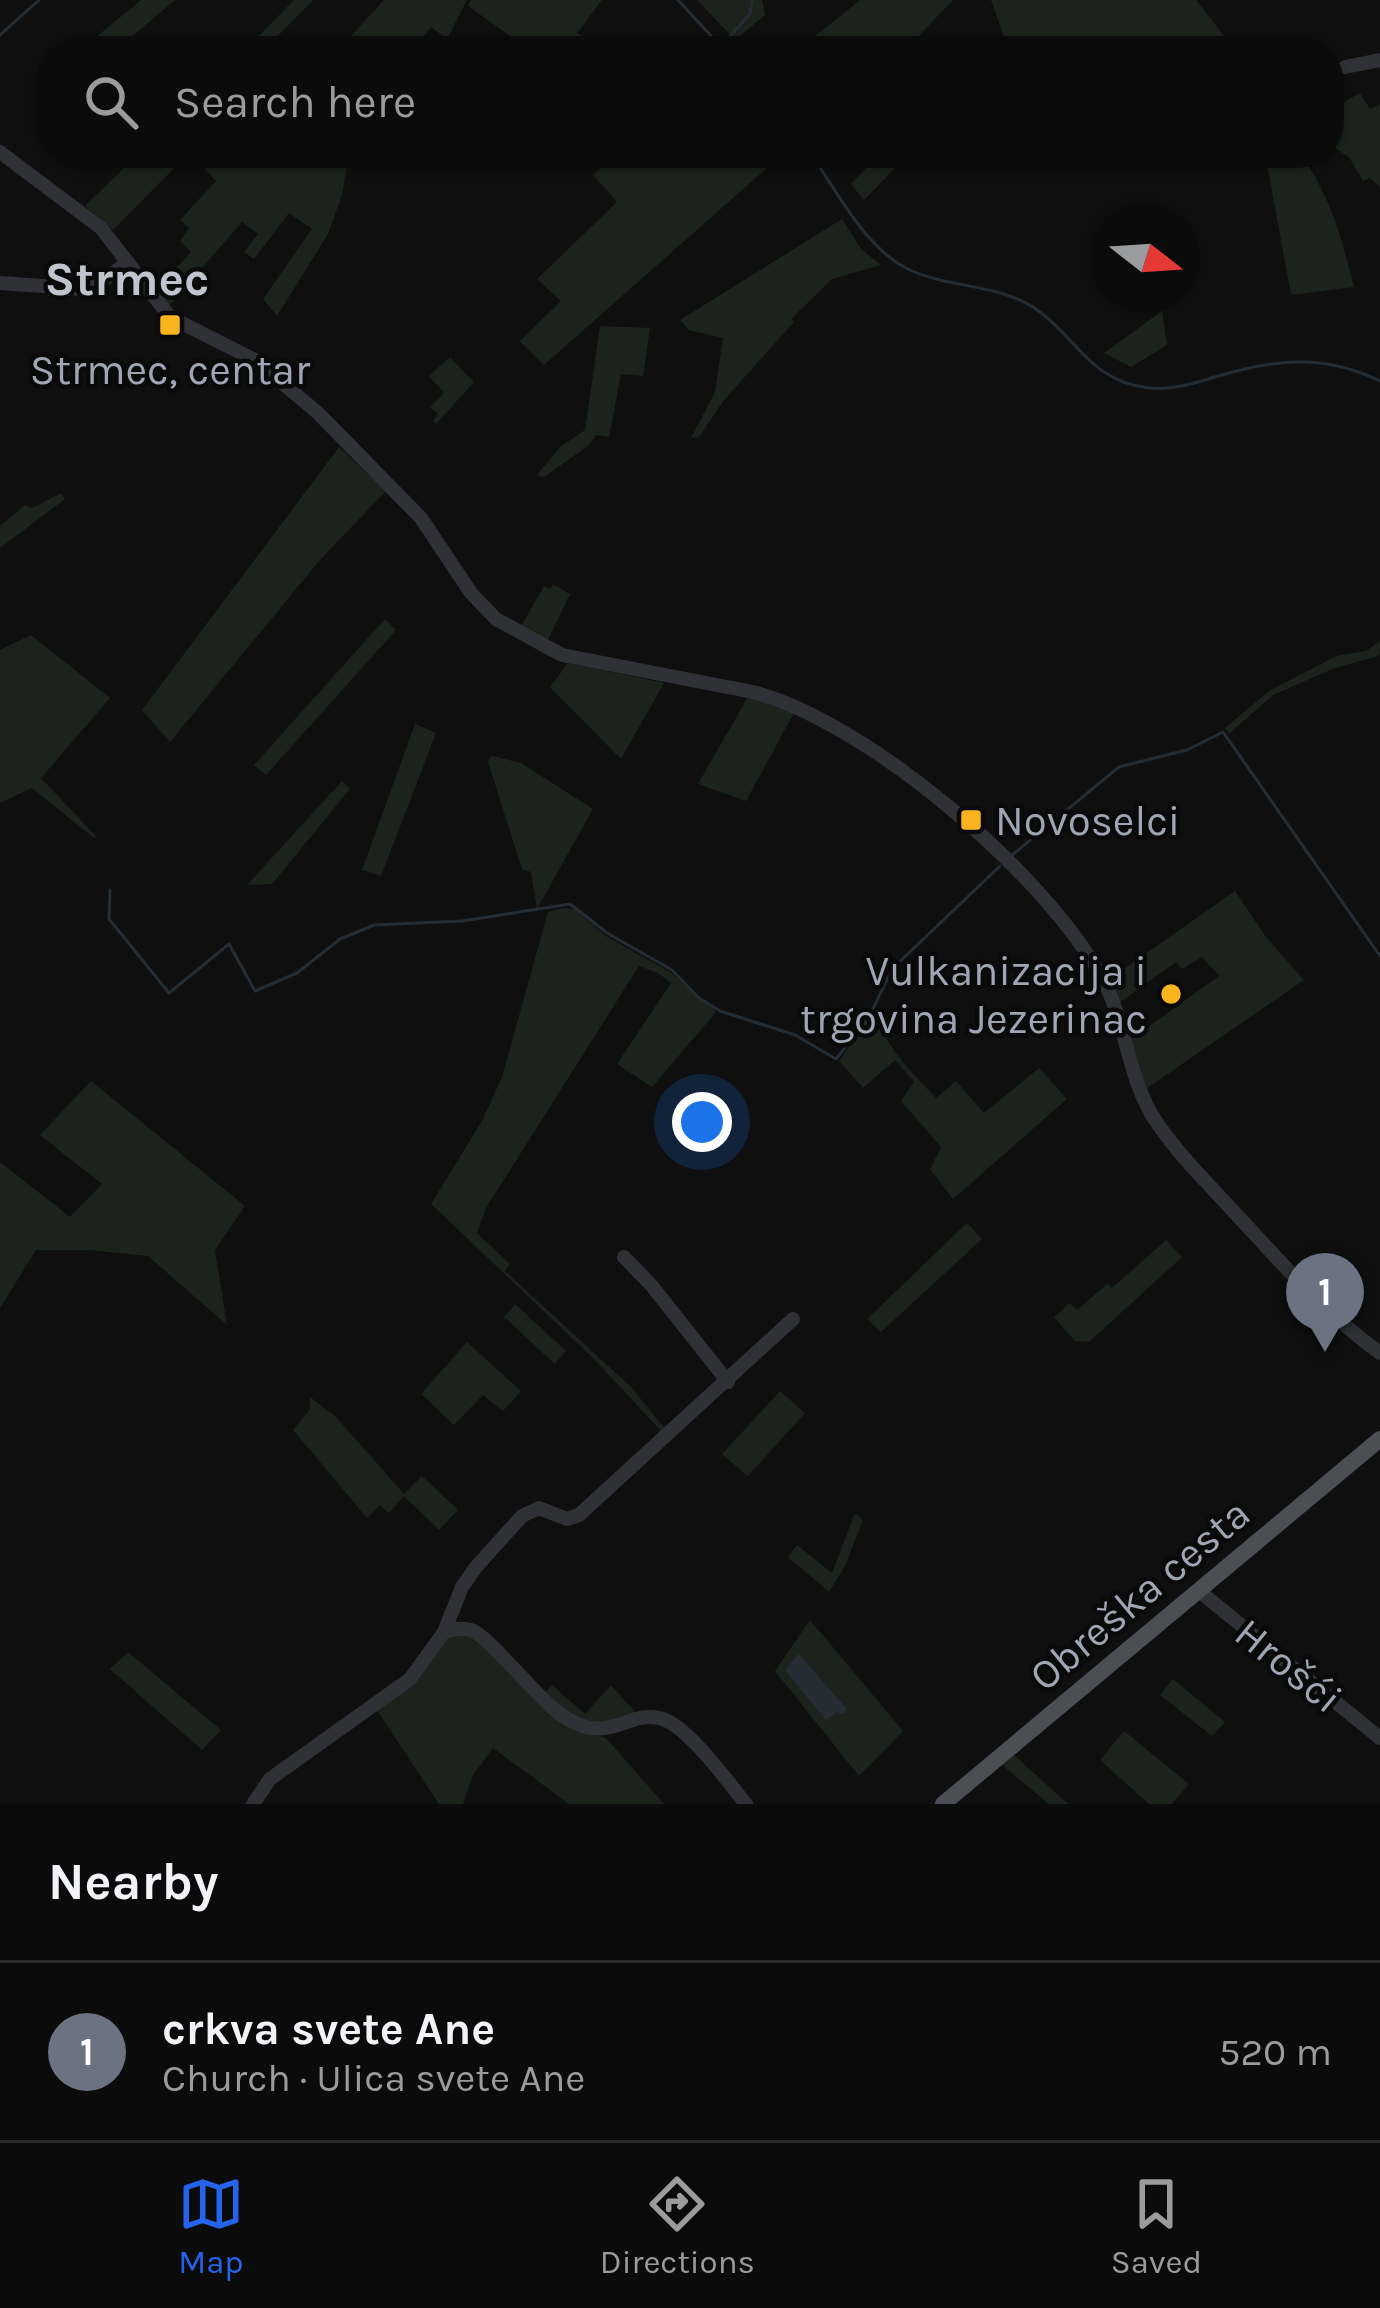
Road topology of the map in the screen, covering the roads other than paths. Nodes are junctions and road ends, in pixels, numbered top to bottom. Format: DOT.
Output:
graph roads {
  1 [pos="1380,60"];
  2 [pos="1345,67"];
  3 [pos="0,152"];
  4 [pos="128,262"];
  5 [pos="0,283"];
  6 [pos="624,1257"];
  7 [pos="793,1319"];
  8 [pos="1380,1353"];
  9 [pos="728,1382"];
  10 [pos="1380,1439"];
  11 [pos="1199,1591"];
  12 [pos="458,1596"];
  13 [pos="444,1632"];
  14 [pos="478,1634"];
  15 [pos="1380,1738"];
  16 [pos="253,1804"];
  17 [pos="746,1804"];
  18 [pos="943,1804"];
  1 -- 2 [label="street"];
  3 -- 4 [label="street"];
  4 -- 5 [label="street"];
  4 -- 8 [label="street"];
  6 -- 9 [label="street"];
  7 -- 9 [label="street"];
  9 -- 12 [label="street"];
  10 -- 11 [label="main road, Obreška cesta"];
  11 -- 15 [label="street, Hrošći"];
  11 -- 18 [label="main road, Obreška cesta"];
  12 -- 13 [label="street"];
  12 -- 14 [label="street"];
  13 -- 14 [label="street"];
  13 -- 16 [label="street"];
  14 -- 17 [label="street"];
}
